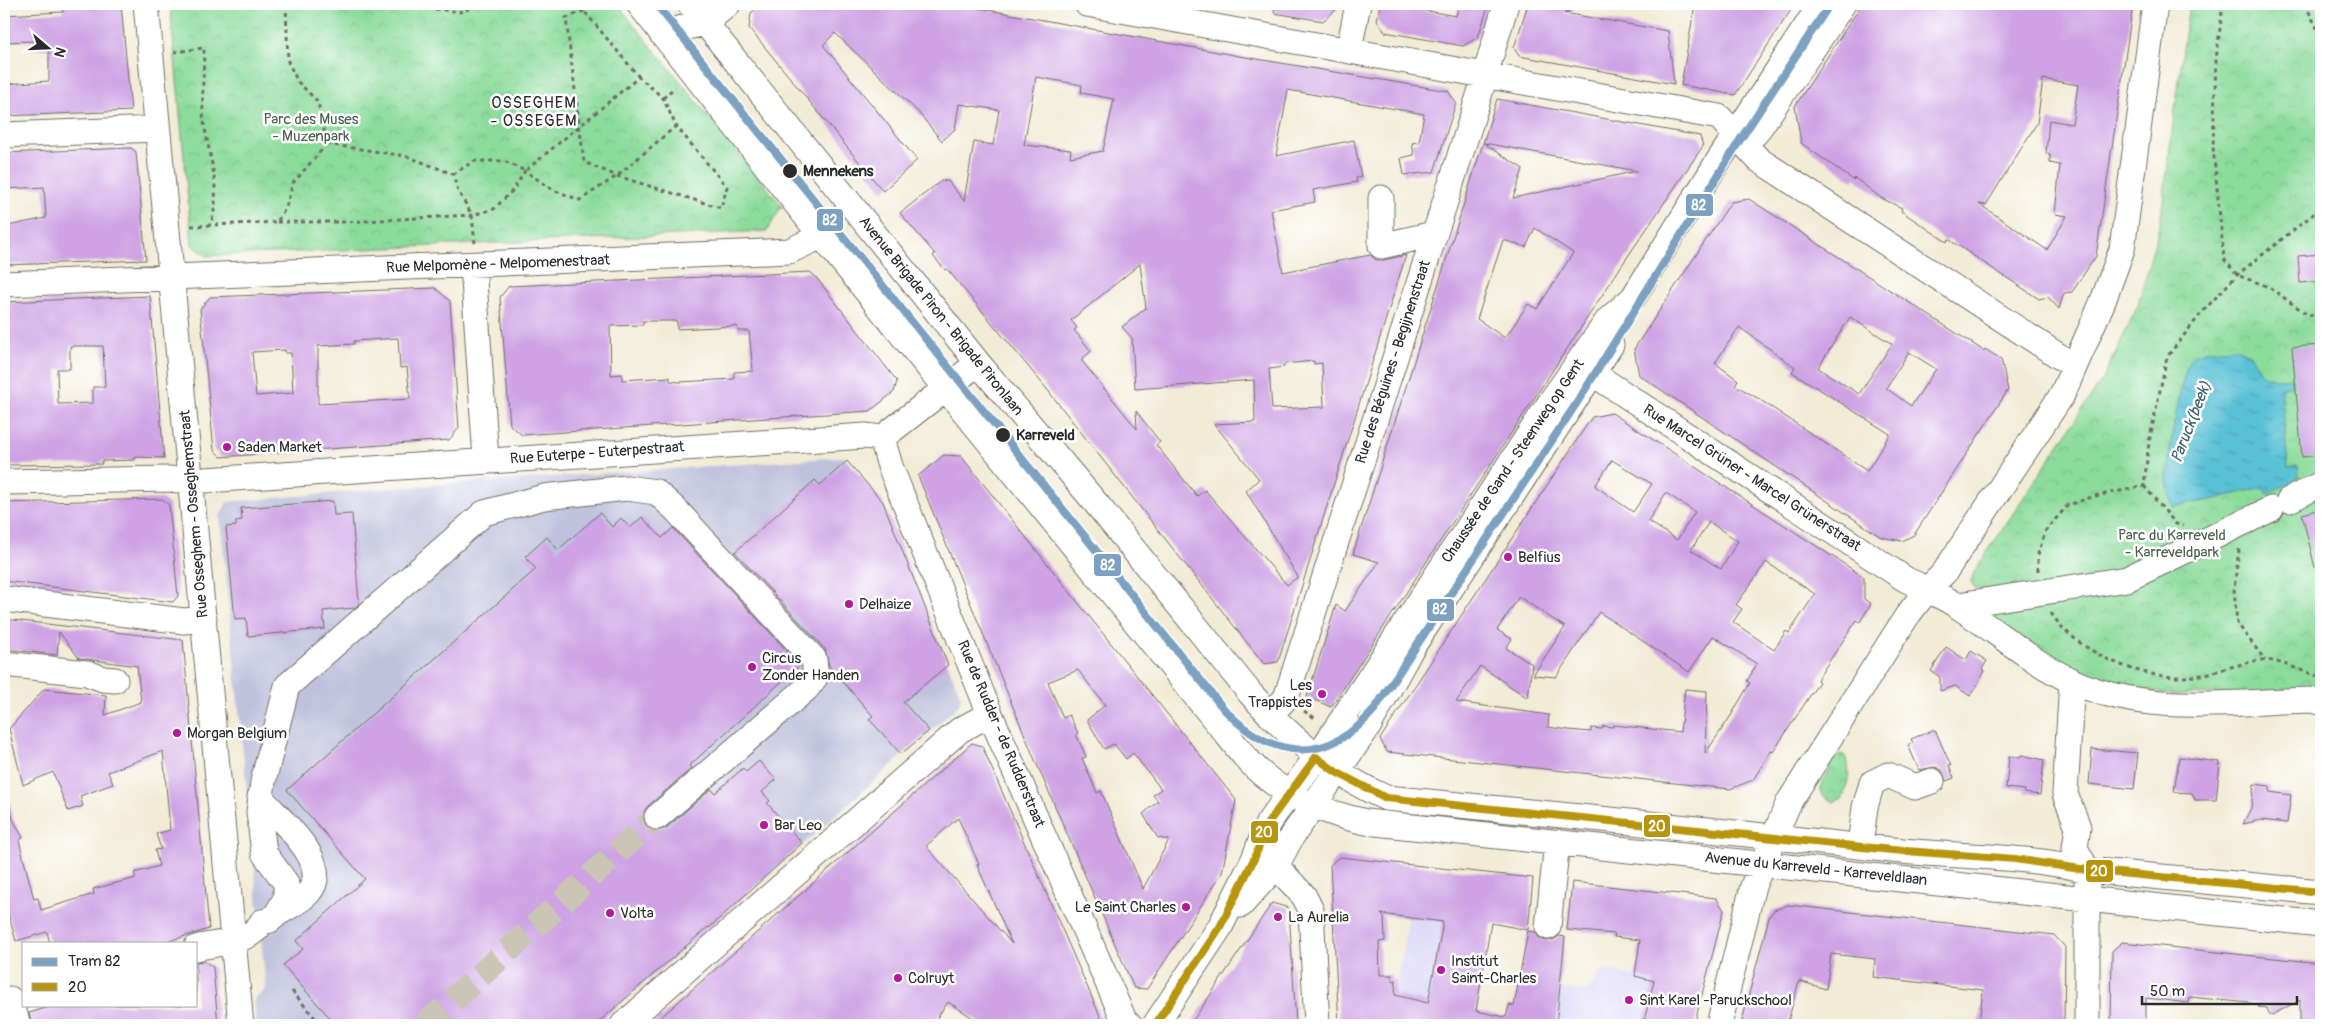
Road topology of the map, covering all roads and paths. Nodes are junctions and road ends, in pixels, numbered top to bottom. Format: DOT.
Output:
graph roads {
  1 [pos="146,4"];
  2 [pos="286,4"];
  3 [pos="387,4"];
  4 [pos="476,4"];
  5 [pos="572,4"];
  6 [pos="638,4"];
  7 [pos="690,4"];
  8 [pos="728,4"];
  9 [pos="1087,4"];
  10 [pos="1358,4"];
  11 [pos="1506,4"];
  12 [pos="1821,4"];
  13 [pos="1843,4"];
  14 [pos="2155,4"];
  15 [pos="2223,4"];
  16 [pos="2305,4"];
  17 [pos="584,11"];
  18 [pos="705,23"];
  19 [pos="661,33"];
  20 [pos="2321,36"];
  21 [pos="1349,50"];
  22 [pos="174,52"];
  23 [pos="1485,74"];
  24 [pos="639,77"];
  25 [pos="680,84"];
  26 [pos="663,98"];
  27 [pos="676,126"];
  28 [pos="581,127"];
  29 [pos="157,129"];
  30 [pos="4,135"];
  31 [pos="1741,141"];
  32 [pos="327,144"];
  33 [pos="525,171"];
  34 [pos="453,174"];
  35 [pos="617,176"];
  36 [pos="1381,198"];
  37 [pos="2321,208"];
  38 [pos="472,215"];
  39 [pos="277,222"];
  40 [pos="211,224"];
  41 [pos="191,226"];
  42 [pos="820,234"];
  43 [pos="1434,234"];
  44 [pos="474,257"];
  45 [pos="2237,275"];
  46 [pos="172,277"];
  47 [pos="4,284"];
  48 [pos="2321,314"];
  49 [pos="978,363"];
  50 [pos="2074,366"];
  51 [pos="1585,369"];
  52 [pos="946,389"];
  53 [pos="882,438"];
  54 [pos="486,460"];
  55 [pos="191,481"];
  56 [pos="4,482"];
  57 [pos="2321,484"];
  58 [pos="2144,486"];
  59 [pos="2270,510"];
  60 [pos="2185,526"];
  61 [pos="1927,590"];
  62 [pos="2038,593"];
  63 [pos="4,600"];
  64 [pos="1958,605"];
  65 [pos="204,619"];
  66 [pos="2265,660"];
  67 [pos="4,664"];
  68 [pos="2321,677"];
  69 [pos="115,680"];
  70 [pos="2072,681"];
  71 [pos="2321,702"];
  72 [pos="990,714"];
  73 [pos="1270,715"];
  74 [pos="1316,757"];
  75 [pos="1336,772"];
  76 [pos="1932,781"];
  77 [pos="1290,793"];
  78 [pos="260,804"];
  79 [pos="1314,805"];
  80 [pos="657,817"];
  81 [pos="1774,836"];
  82 [pos="1557,842"];
  83 [pos="1860,846"];
  84 [pos="1763,864"];
  85 [pos="1276,866"];
  86 [pos="2087,870"];
  87 [pos="2321,892"];
  88 [pos="2088,899"];
  89 [pos="282,906"];
  90 [pos="2321,924"];
  91 [pos="1220,927"];
  92 [pos="1548,927"];
  93 [pos="234,942"];
  94 [pos="198,947"];
  95 [pos="292,991"];
  96 [pos="13,999"];
  97 [pos="18,1025"];
  98 [pos="241,1025"];
  99 [pos="321,1025"];
  100 [pos="623,1025"];
  101 [pos="1130,1025"];
  102 [pos="1155,1025"];
  103 [pos="1317,1025"];
  104 [pos="1719,1025"];
  105 [pos="2087,1025"];
  1 -- 29 [label="street, Rue Osseghem - Osseghemstraat"];
  2 -- 32 [label="path"];
  3 -- 4 [label="path"];
  5 -- 17 [label="path"];
  6 -- 19 [label="street"];
  7 -- 18 [label="street, Avenue Brigade Piron - Brigade Pironlaan"];
  8 -- 18 [label="street"];
  9 -- 21 [label="street"];
  10 -- 21 [label="street"];
  11 -- 23 [label="street, Rue des Béguines - Begijnenstraat"];
  12 -- 31 [label="street, Chaussée de Gand - Steenweg op Gent"];
  13 -- 31 [label="street, Chaussée de Gand - Steenweg op Gent"];
  14 -- 50 [label="street"];
  15 -- 45 [label="path"];
  16 -- 20 [label="path"];
  17 -- 24 [label="path"];
  17 -- 28 [label="path"];
  18 -- 19 [label="street"];
  18 -- 49 [label="street, Avenue Brigade Piron - Brigade Pironlaan"];
  19 -- 42 [label="street"];
  21 -- 23 [label="street"];
  22 -- 40 [label="path"];
  23 -- 31 [label="street"];
  23 -- 43 [label="street, Rue des Béguines - Begijnenstraat"];
  24 -- 26 [label="path"];
  24 -- 28 [label="path"];
  25 -- 26 [label="path"];
  26 -- 27 [label="path"];
  27 -- 35 [label="path"];
  27 -- 35 [label="path"];
  28 -- 33 [label="path"];
  28 -- 35 [label="path"];
  29 -- 30 [label="street"];
  29 -- 46 [label="street, Rue Osseghem - Osseghemstraat"];
  31 -- 50 [label="street"];
  31 -- 51 [label="street, Chaussée de Gand - Steenweg op Gent"];
  32 -- 34 [label="path"];
  32 -- 39 [label="path"];
  33 -- 34 [label="path"];
  33 -- 35 [label="path"];
  33 -- 38 [label="path"];
  34 -- 38 [label="path"];
  36 -- 43 [label="street"];
  37 -- 45 [label="path"];
  38 -- 39 [label="path"];
  38 -- 44 [label="path"];
  39 -- 40 [label="path"];
  40 -- 41 [label="path"];
  42 -- 44 [label="street, Rue Melpomène - Melpomenestraat"];
  42 -- 52 [label="street"];
  43 -- 73 [label="street, Rue des Béguines - Begijnenstraat"];
  44 -- 46 [label="street, Rue Melpomène - Melpomenestraat"];
  44 -- 54 [label="street"];
  45 -- 48 [label="path"];
  45 -- 58 [label="path"];
  46 -- 47 [label="street, Rue Melpomène - Melpomenestraat"];
  46 -- 55 [label="street, Rue Osseghem - Osseghemstraat"];
  49 -- 52 [label="street"];
  49 -- 73 [label="street, Avenue Brigade Piron - Brigade Pironlaan"];
  50 -- 61 [label="street"];
  51 -- 61 [label="street, Rue Marcel Grüner - Marcel Grünerstraat"];
  51 -- 74 [label="street, Chaussée de Gand - Steenweg op Gent"];
  51 -- 75 [label="street, Chaussée de Gand - Steenweg op Gent"];
  52 -- 53 [label="street"];
  52 -- 77 [label="street"];
  53 -- 54 [label="street, Rue Euterpe - Euterpestraat"];
  53 -- 72 [label="street, Rue de Rudder - de Rudderstraat"];
  54 -- 55 [label="street, Rue Euterpe - Euterpestraat"];
  55 -- 56 [label="street, Rue Euterpe - Euterpestraat"];
  55 -- 65 [label="street, Rue Osseghem - Osseghemstraat"];
  57 -- 59 [label="street"];
  58 -- 60 [label="path"];
  58 -- 62 [label="path"];
  59 -- 62 [label="street"];
  59 -- 66 [label="path"];
  61 -- 64 [label="street, Rue Marcel Grüner - Marcel Grünerstraat"];
  61 -- 81 [label="street"];
  62 -- 64 [label="street"];
  62 -- 66 [label="path"];
  63 -- 65 [label="street"];
  64 -- 70 [label="street, Rue Marcel Grüner - Marcel Grünerstraat"];
  65 -- 93 [label="street, Rue Osseghem - Osseghemstraat"];
  66 -- 68 [label="path"];
  67 -- 69 [label="street"];
  70 -- 71 [label="street, Rue Marcel Grüner - Marcel Grünerstraat"];
  70 -- 86 [label="street"];
  72 -- 100 [label="street"];
  72 -- 101 [label="street, Rue de Rudder - de Rudderstraat"];
  73 -- 74 [label="street, Avenue Brigade Piron - Brigade Pironlaan"];
  74 -- 75 [label="street, Avenue du Karreveld - Karreveldlaan"];
  74 -- 77 [label="street, Chaussée de Gand - Steenweg op Gent"];
  75 -- 79 [label="street, Chaussée de Gand - Steenweg op Gent"];
  75 -- 81 [label="street, Avenue du Karreveld - Karreveldlaan"];
  76 -- 83 [label="street"];
  77 -- 79 [label="street"];
  77 -- 91 [label="street, Chaussée de Gand - Steenweg op Gent"];
  78 -- 80 [label="street"];
  78 -- 89 [label="street"];
  78 -- 89 [label="street"];
  79 -- 82 [label="street, Avenue du Karreveld - Karreveldlaan"];
  79 -- 85 [label="street, Chaussée de Gand - Steenweg op Gent"];
  81 -- 83 [label="street, Avenue du Karreveld - Karreveldlaan"];
  81 -- 84 [label="street"];
  82 -- 84 [label="street, Avenue du Karreveld - Karreveldlaan"];
  82 -- 92 [label="street"];
  83 -- 86 [label="street, Avenue du Karreveld - Karreveldlaan"];
  84 -- 88 [label="street, Avenue du Karreveld - Karreveldlaan"];
  84 -- 104 [label="street"];
  85 -- 91 [label="street, Chaussée de Gand - Steenweg op Gent"];
  85 -- 103 [label="street"];
  86 -- 87 [label="street, Avenue du Karreveld - Karreveldlaan"];
  86 -- 88 [label="street"];
  88 -- 90 [label="street, Avenue du Karreveld - Karreveldlaan"];
  88 -- 105 [label="street"];
  89 -- 93 [label="street"];
  91 -- 102 [label="street, Chaussée de Gand - Steenweg op Gent"];
  93 -- 94 [label="street"];
  93 -- 98 [label="street, Rue Osseghem - Osseghemstraat"];
  95 -- 99 [label="path"];
  96 -- 97 [label="street"];
}
